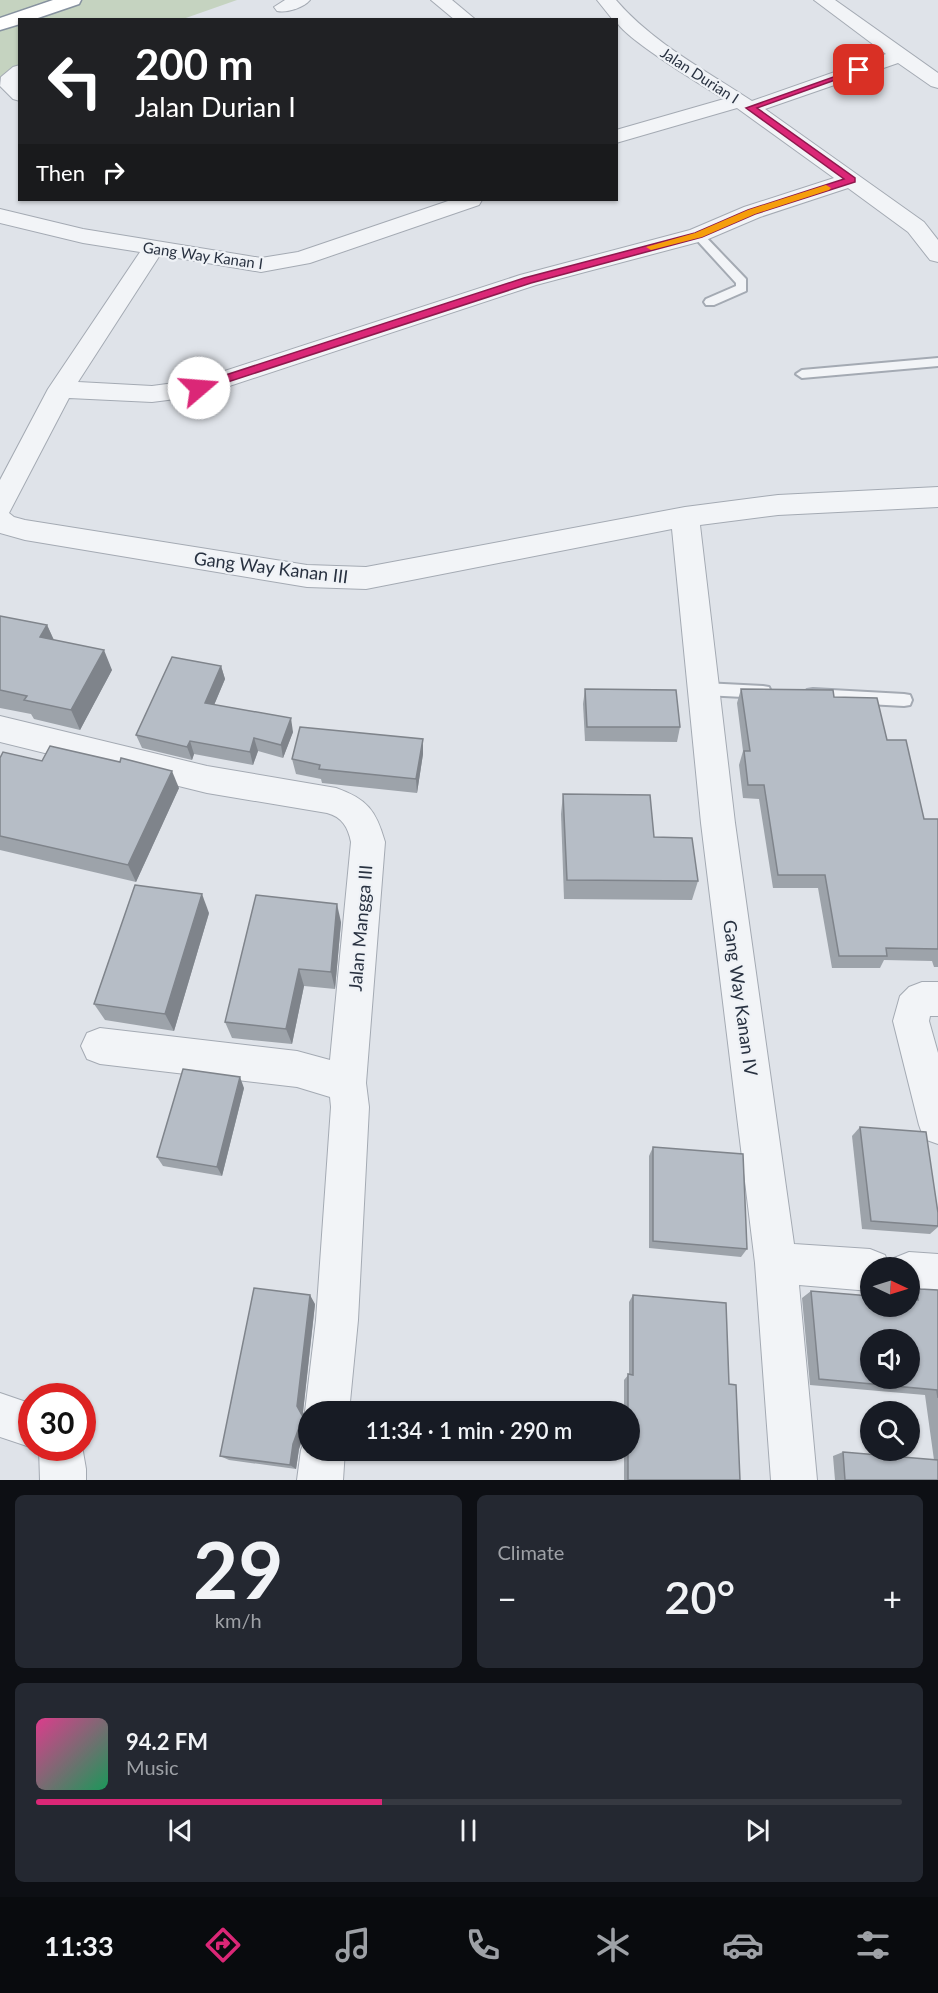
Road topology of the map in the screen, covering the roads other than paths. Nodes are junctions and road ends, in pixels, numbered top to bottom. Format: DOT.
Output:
graph roads {
  1 [pos="72,0"];
  2 [pos="301,0"];
  3 [pos="440,0"];
  4 [pos="606,0"];
  5 [pos="823,0"];
  6 [pos="0,6"];
  7 [pos="283,7"];
  8 [pos="14,16"];
  9 [pos="464,18"];
  10 [pos="902,55"];
  11 [pos="18,72"];
  12 [pos="938,82"];
  13 [pos="18,93"];
  14 [pos="745,104"];
  15 [pos="618,134"];
  16 [pos="851,180"];
  17 [pos="468,201"];
  18 [pos="6,224"];
  19 [pos="698,235"];
  20 [pos="153,249"];
  21 [pos="938,255"];
  22 [pos="710,302"];
  23 [pos="938,362"];
  24 [pos="802,374"];
  25 [pos="61,389"];
  26 [pos="938,497"];
  27 [pos="0,506"];
  28 [pos="685,517"];
  29 [pos="0,519"];
  30 [pos="704,689"];
  31 [pos="774,693"];
  32 [pos="798,694"];
  33 [pos="904,700"];
  34 [pos="0,729"];
  35 [pos="926,1003"];
  36 [pos="100,1046"];
  37 [pos="346,1083"];
  38 [pos="938,1125"];
  39 [pos="776,1263"];
  40 [pos="860,1269"];
  41 [pos="920,1274"];
  42 [pos="938,1275"];
  43 [pos="328,1401"];
  44 [pos="0,1415"];
  45 [pos="18,1421"];
  46 [pos="63,1461"];
  47 [pos="322,1461"];
  48 [pos="63,1480"];
  49 [pos="320,1480"];
  50 [pos="794,1480"];
  1 -- 8 [label="highway"];
  2 -- 7 [label="street"];
  3 -- 9 [label="street"];
  4 -- 14 [label="street, Jalan Durian I"];
  5 -- 10 [label="street"];
  6 -- 8 [label="highway"];
  10 -- 12 [label="street"];
  10 -- 14 [label="street"];
  11 -- 13 [label="street"];
  14 -- 15 [label="street"];
  14 -- 16 [label="street, Jalan Durian I"];
  16 -- 19 [label="street"];
  16 -- 21 [label="street, Jalan Durian I"];
  17 -- 20 [label="street, Gang Way Kanan I"];
  18 -- 20 [label="street, Gang Way Kanan I"];
  19 -- 22 [label="lane"];
  19 -- 25 [label="street"];
  20 -- 25 [label="street"];
  23 -- 24 [label="lane"];
  25 -- 27 [label="street"];
  26 -- 28 [label="street, Gang Way Kanan III"];
  28 -- 29 [label="street, Gang Way Kanan III"];
  28 -- 30 [label="street, Gang Way Kanan IV"];
  30 -- 31 [label="lane"];
  30 -- 39 [label="street, Gang Way Kanan IV"];
  32 -- 33 [label="lane"];
  34 -- 37 [label="street, Jalan Mangga III"];
  35 -- 38 [label="street"];
  36 -- 37 [label="street"];
  37 -- 43 [label="street, Jalan Mangga III"];
  39 -- 40 [label="street"];
  39 -- 50 [label="street, Gang Way Kanan IV"];
  41 -- 42 [label="street"];
  44 -- 45 [label="street"];
  46 -- 48 [label="street"];
  47 -- 49 [label="street"];
}
